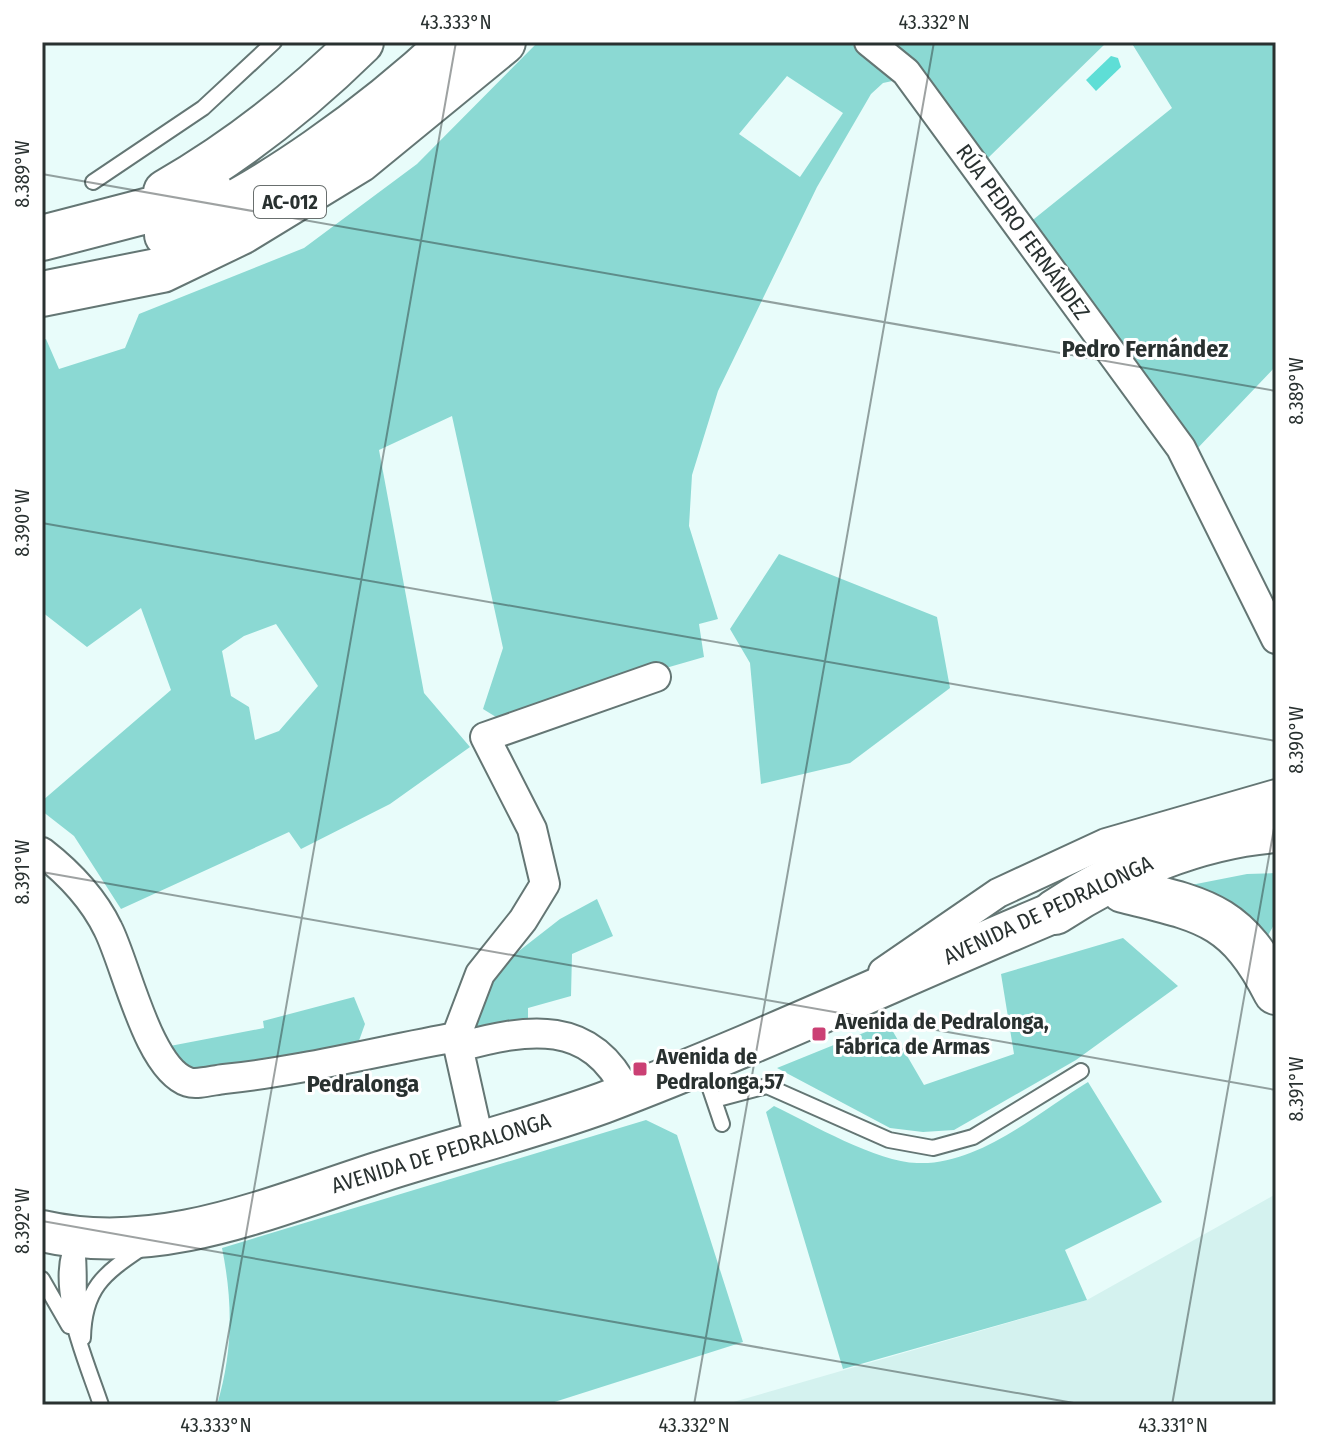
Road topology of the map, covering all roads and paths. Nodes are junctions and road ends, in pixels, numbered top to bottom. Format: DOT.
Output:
graph roads {
  1 [pos="274,42"];
  2 [pos="361,42"];
  3 [pos="411,42"];
  4 [pos="452,42"];
  5 [pos="503,42"];
  6 [pos="871,43"];
  7 [pos="93,182"];
  8 [pos="129,213"];
  9 [pos="42,238"];
  10 [pos="42,284"];
  11 [pos="42,294"];
  12 [pos="1276,639"];
  13 [pos="656,677"];
  14 [pos="1276,794"];
  15 [pos="1276,830"];
  16 [pos="42,852"];
  17 [pos="1276,854"];
  18 [pos="1123,890"];
  19 [pos="1055,912"];
  20 [pos="1276,992"];
  21 [pos="827,1011"];
  22 [pos="458,1042"];
  23 [pos="1081,1071"];
  24 [pos="708,1082"];
  25 [pos="627,1093"];
  26 [pos="722,1124"];
  27 [pos="479,1140"];
  28 [pos="59,1235"];
  29 [pos="160,1237"];
  30 [pos="42,1279"];
  31 [pos="83,1350"];
  32 [pos="101,1405"];
  1 -- 7 [label="lane"];
  2 -- 8 [label="main road, AC-012"];
  3 -- 8 [label="main road, AC-012"];
  4 -- 10 [label="main road, AC-012"];
  5 -- 11 [label="main road, AC-012"];
  6 -- 12 [label="street, RÚA PEDRO FERNÁNDEZ"];
  8 -- 9 [label="main road, AC-012"];
  13 -- 22 [label="street"];
  14 -- 21 [label="street, AVENIDA DE PEDRALONGA"];
  15 -- 19 [label="main road, AVENIDA DE PEDRALONGA"];
  16 -- 22 [label="street"];
  17 -- 18 [label="main road"];
  18 -- 19 [label="main road"];
  18 -- 20 [label="main road"];
  19 -- 21 [label="street, AVENIDA DE PEDRALONGA"];
  21 -- 24 [label="street, AVENIDA DE PEDRALONGA"];
  22 -- 25 [label="street"];
  22 -- 27 [label="street"];
  23 -- 24 [label="lane"];
  24 -- 25 [label="street, AVENIDA DE PEDRALONGA"];
  24 -- 26 [label="lane"];
  25 -- 27 [label="street, AVENIDA DE PEDRALONGA"];
  27 -- 29 [label="street, AVENIDA DE PEDRALONGA"];
  28 -- 29 [label="street, AVENIDA DE PEDRALONGA"];
  28 -- 31 [label="lane"];
  29 -- 31 [label="lane"];
  30 -- 31 [label="lane"];
  31 -- 32 [label="lane"];
}
